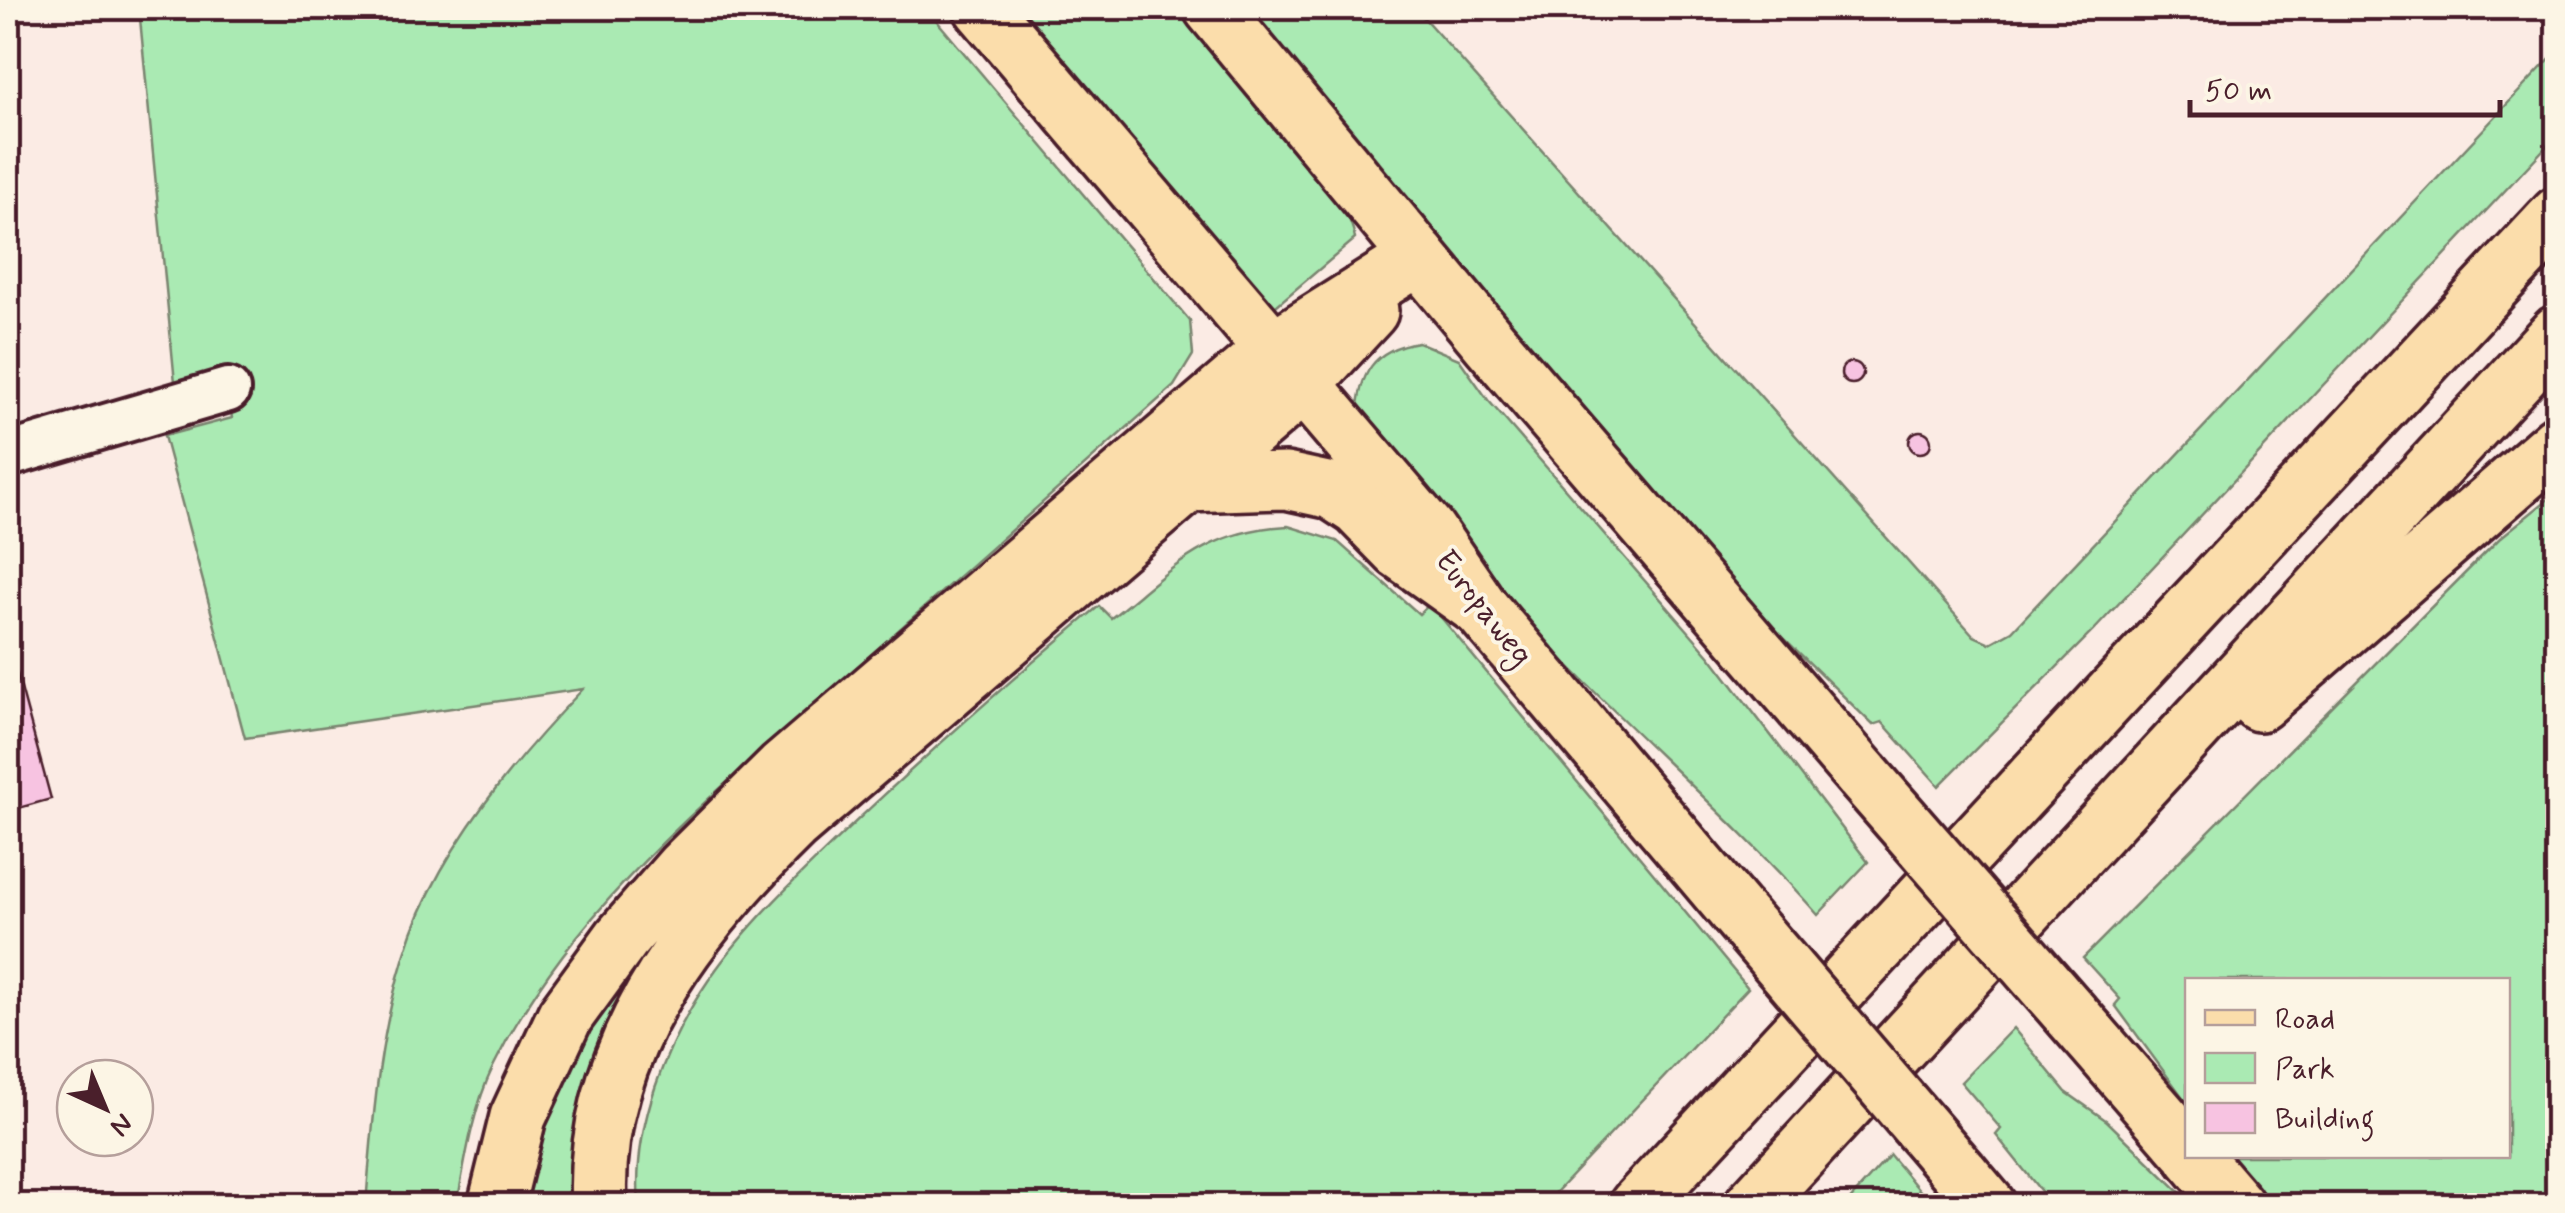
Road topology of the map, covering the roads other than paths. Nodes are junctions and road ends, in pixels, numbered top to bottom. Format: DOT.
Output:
graph roads {
  1 [pos="982,8"];
  2 [pos="1212,8"];
  3 [pos="2558,215"];
  4 [pos="1419,257"];
  5 [pos="2558,333"];
  6 [pos="1287,367"];
  7 [pos="228,390"];
  8 [pos="2558,442"];
  9 [pos="8,455"];
  10 [pos="1185,484"];
  11 [pos="1480,609"];
  12 [pos="2048,888"];
  13 [pos="1756,1077"];
  14 [pos="2185,1145"];
  15 [pos="2196,1158"];
  16 [pos="1974,1189"];
  17 [pos="496,1206"];
  18 [pos="598,1206"];
  19 [pos="1598,1206"];
  20 [pos="1637,1206"];
  21 [pos="1752,1206"];
  22 [pos="2236,1206"];
  1 -- 6 [label="main road, Europaweg"];
  2 -- 4 [label="main road"];
  3 -- 13 [label="main road"];
  4 -- 6 [label="main road"];
  4 -- 14 [label="main road, bridge"];
  5 -- 12 [label="main road"];
  6 -- 10 [label="main road"];
  6 -- 11 [label="main road, Europaweg"];
  6 -- 17 [label="main road"];
  7 -- 9 [label="street"];
  8 -- 12 [label="main road"];
  10 -- 11 [label="main road"];
  10 -- 18 [label="main road"];
  11 -- 16 [label="main road, Europaweg, bridge"];
  12 -- 21 [label="main road"];
  13 -- 19 [label="main road"];
  13 -- 20 [label="main road"];
  15 -- 22 [label="main road"];
}
